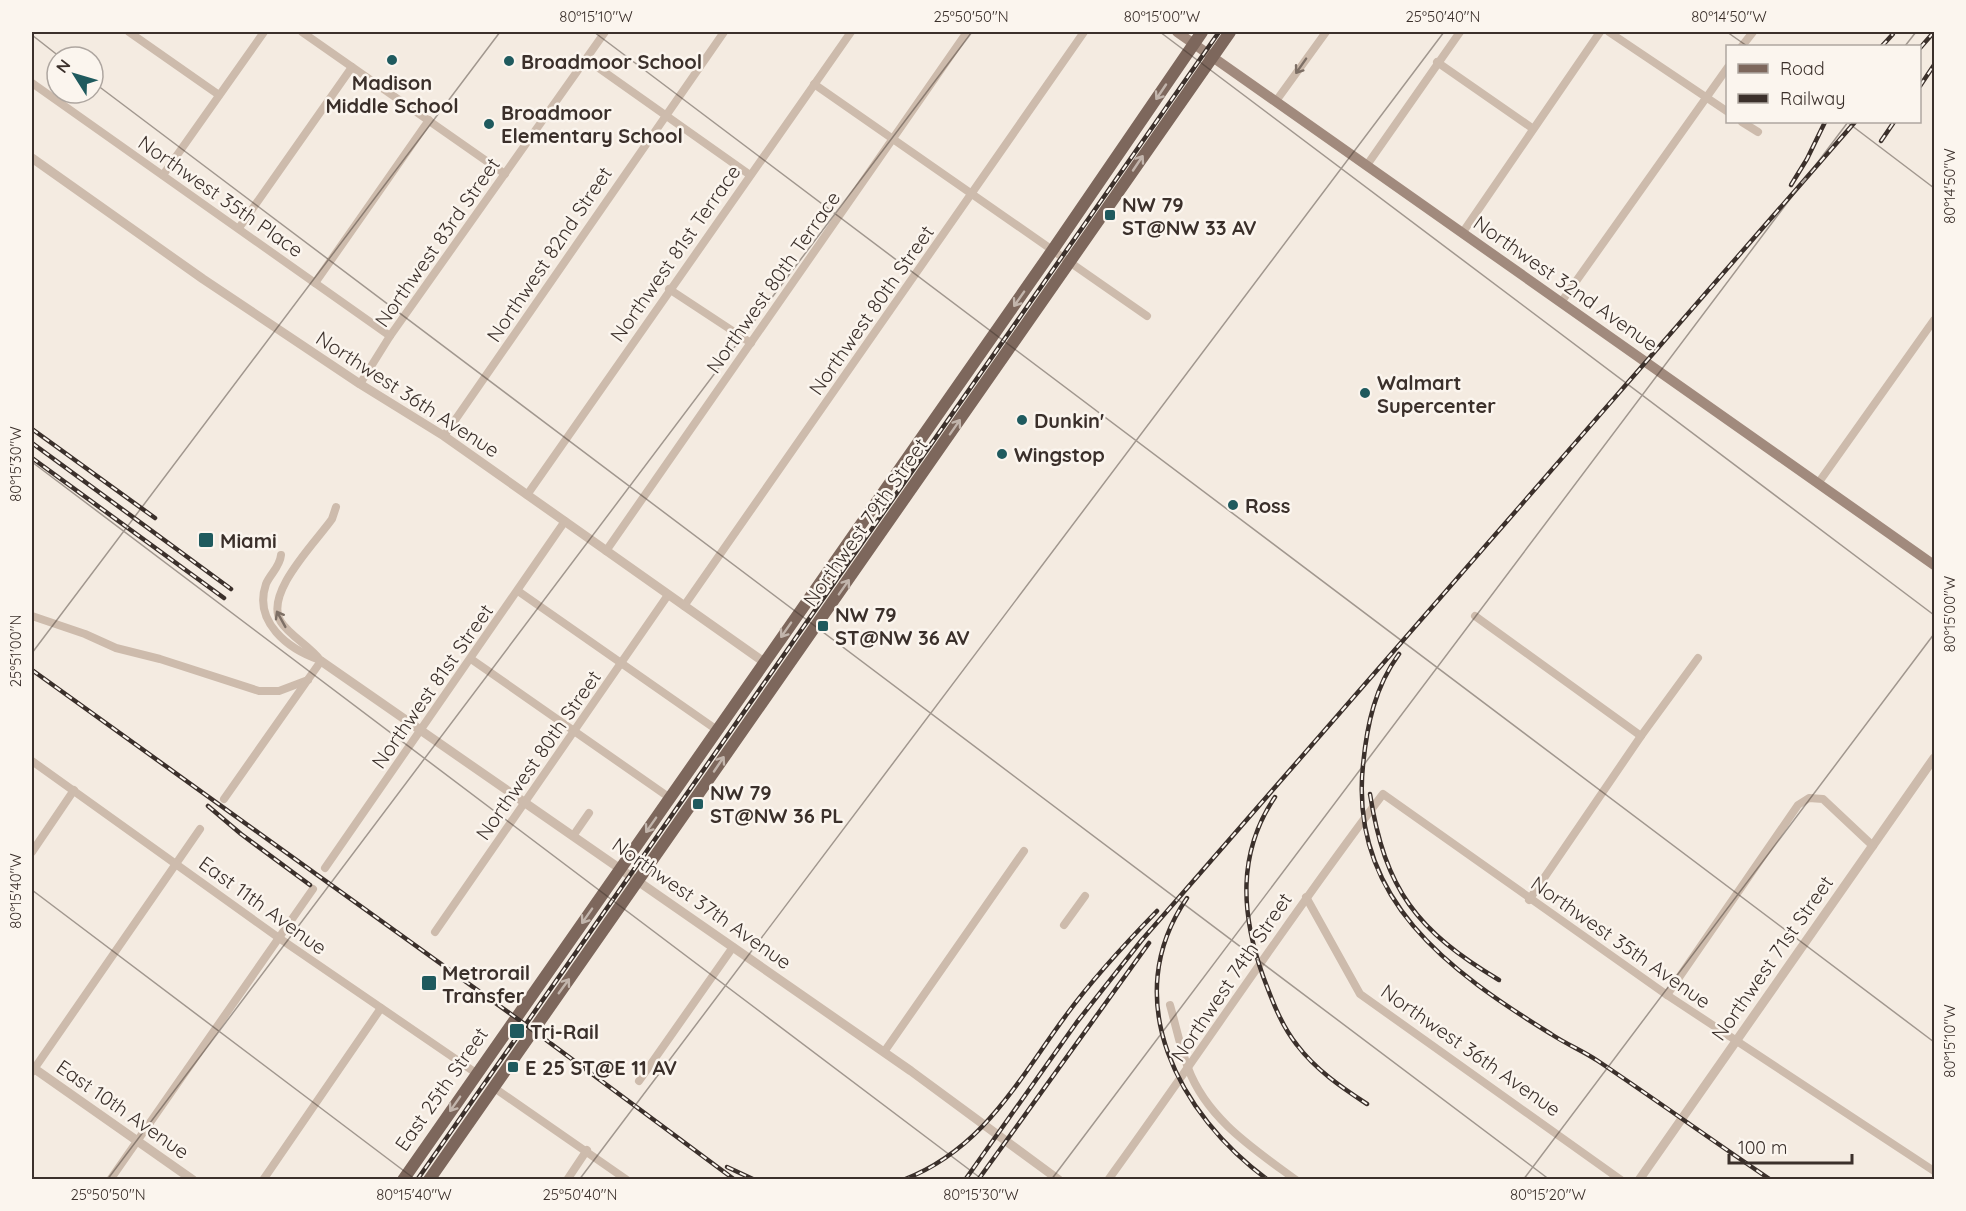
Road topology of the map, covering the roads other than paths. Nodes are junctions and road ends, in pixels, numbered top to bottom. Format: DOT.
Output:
graph roads {
  1 [pos="129,32"];
  2 [pos="264,32"];
  3 [pos="302,32"];
  4 [pos="605,32"];
  5 [pos="724,32"];
  6 [pos="851,32"];
  7 [pos="968,32"];
  8 [pos="1084,32"];
  9 [pos="1177,32"];
  10 [pos="1202,32"];
  11 [pos="1230,32"];
  12 [pos="1326,32"];
  13 [pos="1460,32"];
  14 [pos="1600,32"];
  15 [pos="1609,32"];
  16 [pos="1753,32"];
  17 [pos="1194,43"];
  18 [pos="1743,45"];
  19 [pos="1211,56"];
  20 [pos="586,59"];
  21 [pos="1437,62"];
  22 [pos="352,67"];
  23 [pos="1726,70"];
  24 [pos="32,83"];
  25 [pos="814,84"];
  26 [pos="219,95"];
  27 [pos="1706,97"];
  28 [pos="1276,101"];
  29 [pos="1726,110"];
  30 [pos="664,116"];
  31 [pos="429,120"];
  32 [pos="1744,123"];
  33 [pos="1532,128"];
  34 [pos="1758,132"];
  35 [pos="893,139"];
  36 [pos="32,158"];
  37 [pos="1367,165"];
  38 [pos="505,174"];
  39 [pos="163,175"];
  40 [pos="750,175"];
  41 [pos="972,195"];
  42 [pos="239,228"];
  43 [pos="1463,232"];
  44 [pos="1052,251"];
  45 [pos="1069,263"];
  46 [pos="315,283"];
  47 [pos="669,289"];
  48 [pos="1562,301"];
  49 [pos="1147,316"];
  50 [pos="1935,320"];
  51 [pos="390,336"];
  52 [pos="751,343"];
  53 [pos="360,384"];
  54 [pos="444,436"];
  55 [pos="1819,482"];
  56 [pos="527,495"];
  57 [pos="336,507"];
  58 [pos="565,521"];
  59 [pos="606,551"];
  60 [pos="281,555"];
  61 [pos="1935,565"];
  62 [pos="518,591"];
  63 [pos="668,595"];
  64 [pos="684,606"];
  65 [pos="32,616"];
  66 [pos="1474,616"];
  67 [pos="1698,658"];
  68 [pos="471,659"];
  69 [pos="321,660"];
  70 [pos="764,662"];
  71 [pos="622,663"];
  72 [pos="308,680"];
  73 [pos="421,730"];
  74 [pos="717,730"];
  75 [pos="574,732"];
  76 [pos="1641,736"];
  77 [pos="1935,758"];
  78 [pos="32,761"];
  79 [pos="74,790"];
  80 [pos="1383,794"];
  81 [pos="670,798"];
  82 [pos="224,799"];
  83 [pos="525,802"];
  84 [pos="589,813"];
  85 [pos="200,830"];
  86 [pos="573,836"];
  87 [pos="1873,846"];
  88 [pos="1024,851"];
  89 [pos="32,852"];
  90 [pos="177,864"];
  91 [pos="325,868"];
  92 [pos="621,869"];
  93 [pos="639,881"];
  94 [pos="313,889"];
  95 [pos="1085,896"];
  96 [pos="1306,897"];
  97 [pos="1529,900"];
  98 [pos="1064,925"];
  99 [pos="435,932"];
  100 [pos="279,938"];
  101 [pos="733,947"];
  102 [pos="1667,995"];
  103 [pos="1170,1005"];
  104 [pos="381,1008"];
  105 [pos="512,1021"];
  106 [pos="1736,1041"];
  107 [pos="884,1052"];
  108 [pos="32,1069"];
  109 [pos="1188,1069"];
  110 [pos="476,1073"];
  111 [pos="639,1081"];
  112 [pos="493,1087"];
  113 [pos="137,1142"];
  114 [pos="587,1150"];
  115 [pos="421,1154"];
  116 [pos="438,1166"];
  117 [pos="1935,1171"];
  118 [pos="110,1179"];
  119 [pos="193,1179"];
  120 [pos="263,1179"];
  121 [pos="403,1179"];
  122 [pos="429,1179"];
  123 [pos="567,1179"];
  124 [pos="627,1179"];
  125 [pos="1059,1179"];
  126 [pos="1107,1179"];
  127 [pos="1296,1179"];
  128 [pos="1621,1179"];
  129 [pos="1639,1179"];
  1 -- 26 [label="street"];
  2 -- 26 [label="street"];
  3 -- 22 [label="street"];
  4 -- 20 [label="street, Northwest 83rd Street"];
  5 -- 30 [label="street, Northwest 82nd Street"];
  6 -- 25 [label="street, Northwest 81st Terrace"];
  7 -- 35 [label="street, Northwest 80th Terrace"];
  8 -- 41 [label="street, Northwest 80th Street"];
  9 -- 17 [label="main road, Northwest 32nd Avenue"];
  10 -- 17 [label="main road, Northwest 79th Street"];
  11 -- 19 [label="main road, Northwest 79th Street"];
  12 -- 28 [label="street, one-way"];
  13 -- 21 [label="street"];
  14 -- 33 [label="street"];
  15 -- 27 [label="street"];
  16 -- 18 [label="street"];
  17 -- 19 [label="main road, Northwest 32nd Avenue"];
  17 -- 44 [label="main road, Northwest 79th Street, one-way"];
  19 -- 28 [label="main road, Northwest 32nd Avenue"];
  45 -- 19 [label="main road, Northwest 79th Street, one-way"];
  20 -- 30 [label="street"];
  20 -- 38 [label="street, Northwest 83rd Street"];
  21 -- 33 [label="street"];
  21 -- 37 [label="street"];
  22 -- 31 [label="street"];
  22 -- 42 [label="street"];
  23 -- 27 [label="street"];
  24 -- 39 [label="street, Northwest 35th Place"];
  25 -- 35 [label="street"];
  25 -- 40 [label="street, Northwest 81st Terrace"];
  26 -- 39 [label="street"];
  27 -- 29 [label="street"];
  27 -- 48 [label="street"];
  28 -- 37 [label="main road, Northwest 32nd Avenue"];
  30 -- 40 [label="street"];
  30 -- 54 [label="street, Northwest 82nd Street"];
  31 -- 38 [label="street"];
  31 -- 46 [label="street"];
  32 -- 34 [label="street"];
  33 -- 43 [label="street"];
  35 -- 41 [label="street"];
  35 -- 52 [label="street, Northwest 80th Terrace"];
  36 -- 53 [label="street, Northwest 36th Avenue"];
  37 -- 43 [label="main road, Northwest 32nd Avenue"];
  38 -- 51 [label="street, Northwest 83rd Street"];
  39 -- 42 [label="street, Northwest 35th Place"];
  40 -- 47 [label="street, Northwest 81st Terrace"];
  41 -- 44 [label="street"];
  41 -- 64 [label="street, Northwest 80th Street"];
  42 -- 46 [label="street, Northwest 35th Place"];
  43 -- 48 [label="main road, Northwest 32nd Avenue"];
  44 -- 45 [label="street"];
  44 -- 70 [label="main road, Northwest 79th Street, one-way"];
  45 -- 49 [label="street"];
  93 -- 45 [label="main road, Northwest 79th Street, one-way"];
  46 -- 51 [label="street, Northwest 35th Place"];
  47 -- 52 [label="street"];
  47 -- 56 [label="street, Northwest 81st Terrace"];
  48 -- 55 [label="main road, Northwest 32nd Avenue"];
  50 -- 55 [label="street"];
  51 -- 53 [label="street, Northwest 83rd Street"];
  52 -- 59 [label="street, Northwest 80th Terrace"];
  53 -- 54 [label="street, Northwest 36th Avenue"];
  54 -- 56 [label="street, Northwest 36th Avenue"];
  55 -- 61 [label="main road, Northwest 32nd Avenue"];
  56 -- 58 [label="street, Northwest 36th Avenue"];
  69 -- 57 [label="street, Northwest 37th Avenue, one-way"];
  58 -- 59 [label="street, Northwest 36th Avenue"];
  58 -- 62 [label="street, Northwest 81st Street"];
  59 -- 63 [label="street, Northwest 36th Avenue"];
  60 -- 69 [label="street, Northwest 37th Avenue"];
  62 -- 68 [label="street, Northwest 81st Street"];
  62 -- 71 [label="street"];
  63 -- 64 [label="street, Northwest 36th Avenue"];
  63 -- 71 [label="street, Northwest 80th Street"];
  64 -- 70 [label="street, Northwest 36th Avenue"];
  65 -- 72 [label="street"];
  66 -- 76 [label="street"];
  67 -- 76 [label="street"];
  68 -- 73 [label="street, Northwest 81st Street"];
  68 -- 75 [label="street"];
  69 -- 72 [label="street"];
  69 -- 73 [label="street, Northwest 37th Avenue"];
  70 -- 74 [label="main road, Northwest 79th Street"];
  71 -- 74 [label="street"];
  71 -- 75 [label="street, Northwest 80th Street"];
  72 -- 82 [label="street"];
  73 -- 83 [label="street, Northwest 37th Avenue"];
  73 -- 91 [label="street, Northwest 81st Street"];
  74 -- 81 [label="main road, Northwest 79th Street"];
  75 -- 81 [label="street"];
  75 -- 83 [label="street, Northwest 80th Street"];
  76 -- 97 [label="street"];
  77 -- 87 [label="street, Northwest 71st Street"];
  78 -- 79 [label="street, East 11th Avenue"];
  79 -- 89 [label="street"];
  79 -- 90 [label="street, East 11th Avenue"];
  80 -- 96 [label="street, Northwest 74th Street"];
  80 -- 97 [label="street, Northwest 35th Avenue"];
  81 -- 92 [label="main road, Northwest 79th Street, one-way"];
  83 -- 86 [label="street, Northwest 37th Avenue"];
  83 -- 99 [label="street, Northwest 80th Street"];
  84 -- 86 [label="street"];
  85 -- 90 [label="street"];
  86 -- 92 [label="street, Northwest 37th Avenue"];
  87 -- 102 [label="street"];
  87 -- 106 [label="street, Northwest 71st Street"];
  88 -- 107 [label="street"];
  90 -- 100 [label="street, East 11th Avenue"];
  90 -- 108 [label="street"];
  92 -- 93 [label="street, Northwest 37th Avenue"];
  92 -- 105 [label="main road, Northwest 79th Street, one-way"];
  93 -- 101 [label="street, Northwest 37th Avenue"];
  112 -- 93 [label="main road, Northwest 79th Street, one-way"];
  94 -- 100 [label="street"];
  95 -- 98 [label="street"];
  96 -- 109 [label="street, Northwest 74th Street"];
  96 -- 128 [label="street, Northwest 36th Avenue"];
  97 -- 102 [label="street, Northwest 35th Avenue"];
  100 -- 104 [label="street, East 11th Avenue"];
  100 -- 113 [label="street"];
  101 -- 107 [label="street, Northwest 37th Avenue"];
  101 -- 111 [label="street"];
  102 -- 106 [label="street, Northwest 35th Avenue"];
  103 -- 109 [label="street"];
  104 -- 110 [label="street, East 11th Avenue"];
  104 -- 120 [label="street"];
  105 -- 110 [label="main road, East 25th Street"];
  106 -- 117 [label="street, Northwest 35th Avenue"];
  106 -- 129 [label="street, Northwest 71st Street"];
  107 -- 125 [label="street, Northwest 37th Avenue"];
  108 -- 113 [label="street, East 10th Avenue"];
  109 -- 126 [label="street, Northwest 74th Street"];
  109 -- 127 [label="street"];
  110 -- 115 [label="main road, East 25th Street, one-way"];
  112 -- 114 [label="street"];
  112 -- 116 [label="main road, Northwest 79th Street"];
  113 -- 118 [label="street"];
  113 -- 119 [label="street, East 10th Avenue"];
  114 -- 123 [label="street"];
  114 -- 124 [label="street"];
  115 -- 116 [label="main road"];
  115 -- 121 [label="main road, East 25th Street"];
  116 -- 122 [label="main road, Northwest 79th Street"];
}
